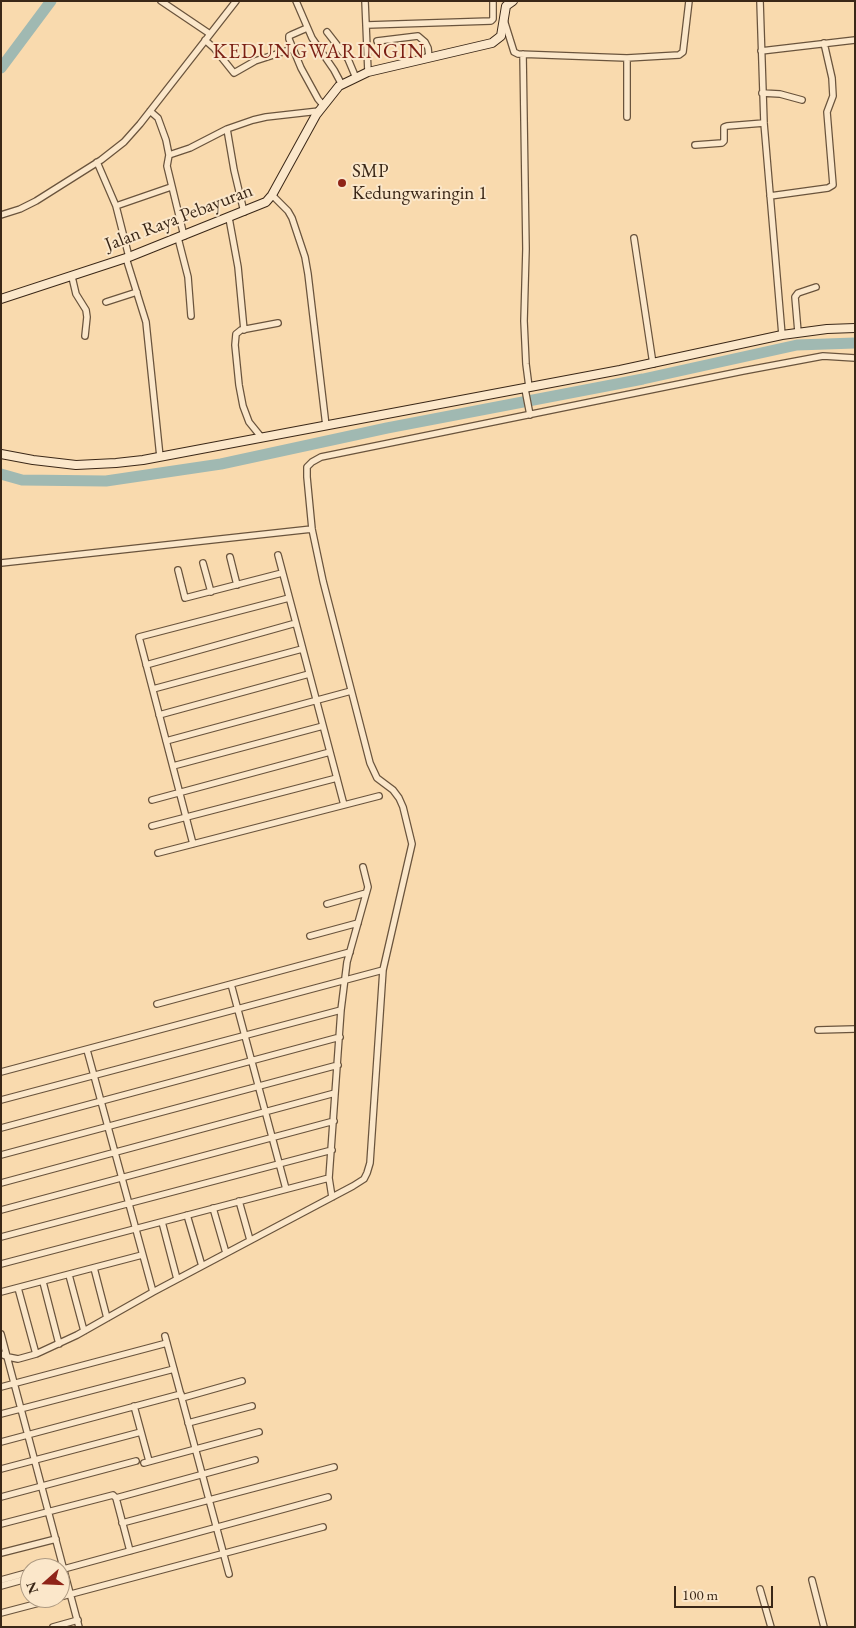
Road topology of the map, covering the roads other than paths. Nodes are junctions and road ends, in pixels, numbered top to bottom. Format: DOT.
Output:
graph roads {
  1 [pos="161,1"];
  2 [pos="236,1"];
  3 [pos="296,1"];
  4 [pos="365,1"];
  5 [pos="493,1"];
  6 [pos="513,1"];
  7 [pos="689,1"];
  8 [pos="760,1"];
  9 [pos="503,16"];
  10 [pos="367,25"];
  11 [pos="307,28"];
  12 [pos="327,32"];
  13 [pos="210,34"];
  14 [pos="205,40"];
  15 [pos="855,40"];
  16 [pos="377,41"];
  17 [pos="824,43"];
  18 [pos="292,49"];
  19 [pos="760,51"];
  20 [pos="523,54"];
  21 [pos="429,57"];
  22 [pos="627,58"];
  23 [pos="368,72"];
  24 [pos="356,78"];
  25 [pos="342,84"];
  26 [pos="762,92"];
  27 [pos="802,100"];
  28 [pos="321,108"];
  29 [pos="150,111"];
  30 [pos="627,117"];
  31 [pos="764,123"];
  32 [pos="227,129"];
  33 [pos="695,145"];
  34 [pos="169,155"];
  35 [pos="97,162"];
  36 [pos="171,187"];
  37 [pos="272,196"];
  38 [pos="770,196"];
  39 [pos="116,206"];
  40 [pos="244,212"];
  41 [pos="1,215"];
  42 [pos="229,218"];
  43 [pos="181,237"];
  44 [pos="634,238"];
  45 [pos="127,257"];
  46 [pos="72,276"];
  47 [pos="816,287"];
  48 [pos="137,292"];
  49 [pos="1,299"];
  50 [pos="106,302"];
  51 [pos="190,316"];
  52 [pos="278,323"];
  53 [pos="855,328"];
  54 [pos="244,330"];
  55 [pos="798,332"];
  56 [pos="782,335"];
  57 [pos="84,336"];
  58 [pos="855,358"];
  59 [pos="652,364"];
  60 [pos="527,389"];
  61 [pos="530,415"];
  62 [pos="326,426"];
  63 [pos="262,438"];
  64 [pos="1,454"];
  65 [pos="160,457"];
  66 [pos="312,529"];
  67 [pos="278,555"];
  68 [pos="230,556"];
  69 [pos="203,562"];
  70 [pos="1,563"];
  71 [pos="178,570"];
  72 [pos="282,573"];
  73 [pos="237,585"];
  74 [pos="211,592"];
  75 [pos="289,598"];
  76 [pos="296,624"];
  77 [pos="302,649"];
  78 [pos="146,665"];
  79 [pos="309,674"];
  80 [pos="153,689"];
  81 [pos="351,691"];
  82 [pos="316,701"];
  83 [pos="159,715"];
  84 [pos="323,726"];
  85 [pos="166,741"];
  86 [pos="330,752"];
  87 [pos="173,766"];
  88 [pos="337,778"];
  89 [pos="180,792"];
  90 [pos="378,796"];
  91 [pos="152,800"];
  92 [pos="344,805"];
  93 [pos="186,817"];
  94 [pos="152,826"];
  95 [pos="193,844"];
  96 [pos="158,853"];
  97 [pos="363,867"];
  98 [pos="366,894"];
  99 [pos="326,904"];
  100 [pos="358,923"];
  101 [pos="310,936"];
  102 [pos="350,952"];
  103 [pos="383,970"];
  104 [pos="344,981"];
  105 [pos="231,984"];
  106 [pos="157,1004"];
  107 [pos="238,1009"];
  108 [pos="341,1010"];
  109 [pos="855,1029"];
  110 [pos="818,1030"];
  111 [pos="245,1035"];
  112 [pos="340,1037"];
  113 [pos="87,1050"];
  114 [pos="252,1061"];
  115 [pos="338,1065"];
  116 [pos="1,1072"];
  117 [pos="94,1075"];
  118 [pos="258,1087"];
  119 [pos="335,1093"];
  120 [pos="1,1100"];
  121 [pos="101,1101"];
  122 [pos="265,1112"];
  123 [pos="334,1121"];
  124 [pos="108,1127"];
  125 [pos="1,1128"];
  126 [pos="272,1138"];
  127 [pos="332,1150"];
  128 [pos="115,1152"];
  129 [pos="1,1155"];
  130 [pos="279,1164"];
  131 [pos="122,1178"];
  132 [pos="329,1178"];
  133 [pos="1,1183"];
  134 [pos="286,1189"];
  135 [pos="332,1197"];
  136 [pos="239,1201"];
  137 [pos="129,1204"];
  138 [pos="213,1208"];
  139 [pos="1,1210"];
  140 [pos="188,1215"];
  141 [pos="162,1222"];
  142 [pos="135,1229"];
  143 [pos="1,1237"];
  144 [pos="250,1240"];
  145 [pos="226,1253"];
  146 [pos="142,1255"];
  147 [pos="1,1264"];
  148 [pos="202,1266"];
  149 [pos="94,1268"];
  150 [pos="69,1275"];
  151 [pos="177,1279"];
  152 [pos="42,1282"];
  153 [pos="18,1288"];
  154 [pos="1,1292"];
  155 [pos="153,1292"];
  156 [pos="107,1318"];
  157 [pos="84,1331"];
  158 [pos="1,1334"];
  159 [pos="165,1336"];
  160 [pos="59,1344"];
  161 [pos="167,1344"];
  162 [pos="1,1354"];
  163 [pos="36,1354"];
  164 [pos="8,1357"];
  165 [pos="174,1369"];
  166 [pos="242,1381"];
  167 [pos="15,1384"];
  168 [pos="1,1387"];
  169 [pos="181,1396"];
  170 [pos="134,1406"];
  171 [pos="252,1406"];
  172 [pos="21,1409"];
  173 [pos="1,1414"];
  174 [pos="188,1423"];
  175 [pos="141,1432"];
  176 [pos="259,1432"];
  177 [pos="28,1435"];
  178 [pos="1,1442"];
  179 [pos="195,1449"];
  180 [pos="35,1460"];
  181 [pos="255,1460"];
  182 [pos="136,1461"];
  183 [pos="334,1467"];
  184 [pos="1,1470"];
  185 [pos="202,1474"];
  186 [pos="42,1486"];
  187 [pos="1,1497"];
  188 [pos="328,1497"];
  189 [pos="116,1498"];
  190 [pos="209,1500"];
  191 [pos="48,1512"];
  192 [pos="122,1523"];
  193 [pos="1,1524"];
  194 [pos="217,1527"];
  195 [pos="323,1528"];
  196 [pos="56,1539"];
  197 [pos="130,1551"];
  198 [pos="1,1553"];
  199 [pos="224,1554"];
  200 [pos="60,1558"];
  201 [pos="70,1565"];
  202 [pos="230,1574"];
  203 [pos="20,1575"];
  204 [pos="1,1580"];
  205 [pos="812,1580"];
  206 [pos="20,1581"];
  207 [pos="1,1586"];
  208 [pos="760,1589"];
  209 [pos="70,1592"];
  210 [pos="71,1595"];
  211 [pos="20,1608"];
  212 [pos="1,1613"];
  213 [pos="78,1624"];
  214 [pos="53,1627"];
  215 [pos="771,1627"];
  216 [pos="824,1627"];
  1 -- 13 [label="street"];
  2 -- 13 [label="street"];
  3 -- 11 [label="street"];
  4 -- 10 [label="street"];
  5 -- 10 [label="street"];
  6 -- 9 [label="street, Jalan Raya Pebayuran"];
  7 -- 22 [label="street"];
  8 -- 19 [label="street"];
  9 -- 20 [label="street"];
  9 -- 21 [label="street, Jalan Raya Pebayuran"];
  10 -- 23 [label="street"];
  11 -- 18 [label="street"];
  11 -- 25 [label="street"];
  12 -- 24 [label="street"];
  13 -- 14 [label="street"];
  14 -- 18 [label="street"];
  14 -- 29 [label="street"];
  15 -- 17 [label="street"];
  16 -- 21 [label="street"];
  17 -- 19 [label="street"];
  17 -- 38 [label="street"];
  18 -- 28 [label="street"];
  19 -- 26 [label="street"];
  20 -- 22 [label="street"];
  20 -- 60 [label="street"];
  21 -- 23 [label="street, Jalan Raya Pebayuran"];
  22 -- 30 [label="street"];
  23 -- 24 [label="street, Jalan Raya Pebayuran"];
  24 -- 25 [label="street, Jalan Raya Pebayuran"];
  25 -- 28 [label="street, Jalan Raya Pebayuran"];
  26 -- 27 [label="street"];
  26 -- 31 [label="street"];
  28 -- 32 [label="street"];
  28 -- 37 [label="street, Jalan Raya Pebayuran"];
  29 -- 34 [label="street"];
  29 -- 35 [label="street"];
  31 -- 33 [label="street"];
  31 -- 38 [label="street"];
  32 -- 34 [label="street"];
  32 -- 40 [label="street"];
  34 -- 36 [label="street"];
  35 -- 39 [label="street"];
  35 -- 41 [label="street"];
  36 -- 39 [label="street"];
  36 -- 43 [label="street"];
  37 -- 40 [label="street, Jalan Raya Pebayuran"];
  37 -- 62 [label="street"];
  38 -- 56 [label="street"];
  39 -- 45 [label="street"];
  40 -- 42 [label="street, Jalan Raya Pebayuran"];
  42 -- 43 [label="street, Jalan Raya Pebayuran"];
  42 -- 54 [label="street"];
  43 -- 45 [label="street, Jalan Raya Pebayuran"];
  43 -- 51 [label="street"];
  44 -- 59 [label="street"];
  45 -- 46 [label="street, Jalan Raya Pebayuran"];
  45 -- 48 [label="street"];
  46 -- 49 [label="street, Jalan Raya Pebayuran"];
  46 -- 57 [label="street"];
  47 -- 55 [label="street"];
  48 -- 50 [label="street"];
  48 -- 65 [label="street"];
  52 -- 54 [label="street"];
  53 -- 55 [label="street"];
  54 -- 63 [label="street"];
  55 -- 56 [label="street"];
  56 -- 59 [label="street"];
  58 -- 61 [label="street"];
  59 -- 60 [label="street"];
  60 -- 61 [label="street"];
  60 -- 62 [label="street"];
  61 -- 66 [label="street"];
  62 -- 63 [label="street"];
  63 -- 65 [label="street"];
  64 -- 65 [label="street"];
  66 -- 70 [label="street"];
  66 -- 81 [label="street"];
  67 -- 72 [label="street"];
  68 -- 73 [label="street"];
  69 -- 74 [label="street"];
  71 -- 74 [label="street"];
  72 -- 73 [label="street"];
  72 -- 75 [label="street"];
  73 -- 74 [label="street"];
  75 -- 76 [label="street"];
  75 -- 78 [label="street"];
  76 -- 77 [label="street"];
  76 -- 78 [label="street"];
  77 -- 79 [label="street"];
  77 -- 80 [label="street"];
  78 -- 80 [label="street"];
  79 -- 82 [label="street"];
  79 -- 83 [label="street"];
  80 -- 83 [label="street"];
  81 -- 82 [label="street"];
  81 -- 103 [label="street"];
  82 -- 84 [label="street"];
  82 -- 85 [label="street"];
  83 -- 85 [label="street"];
  84 -- 86 [label="street"];
  84 -- 87 [label="street"];
  85 -- 87 [label="street"];
  86 -- 88 [label="street"];
  86 -- 89 [label="street"];
  87 -- 89 [label="street"];
  88 -- 92 [label="street"];
  88 -- 93 [label="street"];
  89 -- 91 [label="street"];
  89 -- 93 [label="street"];
  90 -- 92 [label="street"];
  92 -- 95 [label="street"];
  93 -- 94 [label="street"];
  93 -- 95 [label="street"];
  95 -- 96 [label="street"];
  97 -- 98 [label="street"];
  98 -- 99 [label="street"];
  98 -- 100 [label="street"];
  100 -- 101 [label="street"];
  100 -- 102 [label="street"];
  102 -- 104 [label="street"];
  102 -- 105 [label="street"];
  103 -- 104 [label="street"];
  103 -- 135 [label="street"];
  104 -- 107 [label="street"];
  104 -- 108 [label="street"];
  105 -- 106 [label="street"];
  105 -- 107 [label="street"];
  107 -- 111 [label="street"];
  107 -- 113 [label="street"];
  108 -- 111 [label="street"];
  108 -- 112 [label="street"];
  109 -- 110 [label="street"];
  111 -- 114 [label="street"];
  111 -- 117 [label="street"];
  112 -- 114 [label="street"];
  112 -- 115 [label="street"];
  113 -- 116 [label="street"];
  113 -- 117 [label="street"];
  114 -- 118 [label="street"];
  114 -- 121 [label="street"];
  115 -- 118 [label="street"];
  115 -- 119 [label="street"];
  117 -- 120 [label="street"];
  117 -- 121 [label="street"];
  118 -- 122 [label="street"];
  118 -- 124 [label="street"];
  119 -- 122 [label="street"];
  119 -- 123 [label="street"];
  121 -- 124 [label="street"];
  121 -- 125 [label="street"];
  122 -- 126 [label="street"];
  122 -- 128 [label="street"];
  123 -- 126 [label="street"];
  123 -- 127 [label="street"];
  124 -- 128 [label="street"];
  124 -- 129 [label="street"];
  126 -- 130 [label="street"];
  126 -- 131 [label="street"];
  127 -- 130 [label="street"];
  127 -- 132 [label="street"];
  128 -- 131 [label="street"];
  128 -- 133 [label="street"];
  130 -- 134 [label="street"];
  130 -- 137 [label="street"];
  131 -- 137 [label="street"];
  131 -- 139 [label="street"];
  132 -- 134 [label="street"];
  132 -- 135 [label="street"];
  134 -- 136 [label="street"];
  135 -- 144 [label="street"];
  136 -- 138 [label="street"];
  136 -- 144 [label="street"];
  137 -- 142 [label="street"];
  137 -- 143 [label="street"];
  138 -- 140 [label="street"];
  138 -- 145 [label="street"];
  140 -- 141 [label="street"];
  140 -- 148 [label="street"];
  141 -- 142 [label="street"];
  141 -- 151 [label="street"];
  142 -- 146 [label="street"];
  142 -- 147 [label="street"];
  144 -- 145 [label="street"];
  145 -- 148 [label="street"];
  146 -- 149 [label="street"];
  146 -- 155 [label="street"];
  148 -- 151 [label="street"];
  149 -- 150 [label="street"];
  149 -- 156 [label="street"];
  150 -- 152 [label="street"];
  150 -- 157 [label="street"];
  151 -- 155 [label="street"];
  152 -- 153 [label="street"];
  152 -- 160 [label="street"];
  153 -- 154 [label="street"];
  153 -- 163 [label="street"];
  155 -- 156 [label="street"];
  156 -- 157 [label="street"];
  157 -- 160 [label="street"];
  158 -- 164 [label="street"];
  159 -- 161 [label="street"];
  160 -- 163 [label="street"];
  161 -- 165 [label="street"];
  161 -- 167 [label="street"];
  162 -- 164 [label="street"];
  163 -- 164 [label="street"];
  164 -- 167 [label="street"];
  165 -- 169 [label="street"];
  165 -- 172 [label="street"];
  166 -- 169 [label="street"];
  167 -- 168 [label="street"];
  167 -- 172 [label="street"];
  169 -- 170 [label="street"];
  169 -- 174 [label="street"];
  170 -- 175 [label="street"];
  170 -- 177 [label="street"];
  171 -- 174 [label="street"];
  172 -- 173 [label="street"];
  172 -- 177 [label="street"];
  174 -- 179 [label="street"];
  175 -- 179 [label="street"];
  175 -- 180 [label="street"];
  176 -- 179 [label="street"];
  177 -- 178 [label="street"];
  177 -- 180 [label="street"];
  179 -- 185 [label="street"];
  180 -- 184 [label="street"];
  180 -- 186 [label="street"];
  181 -- 185 [label="street"];
  182 -- 186 [label="street"];
  183 -- 190 [label="street"];
  185 -- 189 [label="street"];
  185 -- 190 [label="street"];
  186 -- 187 [label="street"];
  186 -- 191 [label="street"];
  188 -- 194 [label="street"];
  189 -- 191 [label="street"];
  189 -- 192 [label="street"];
  190 -- 192 [label="street"];
  190 -- 194 [label="street"];
  191 -- 193 [label="street"];
  191 -- 196 [label="street"];
  192 -- 197 [label="street"];
  194 -- 197 [label="street"];
  194 -- 199 [label="street"];
  195 -- 199 [label="street"];
  196 -- 198 [label="street"];
  196 -- 200 [label="street"];
  197 -- 201 [label="street"];
  199 -- 202 [label="street"];
  199 -- 210 [label="street"];
  203 -- 204 [label="street"];
  205 -- 216 [label="street"];
  206 -- 207 [label="street"];
  208 -- 215 [label="street"];
  209 -- 210 [label="street"];
  210 -- 213 [label="street"];
  211 -- 212 [label="street"];
  213 -- 214 [label="street"];
}
